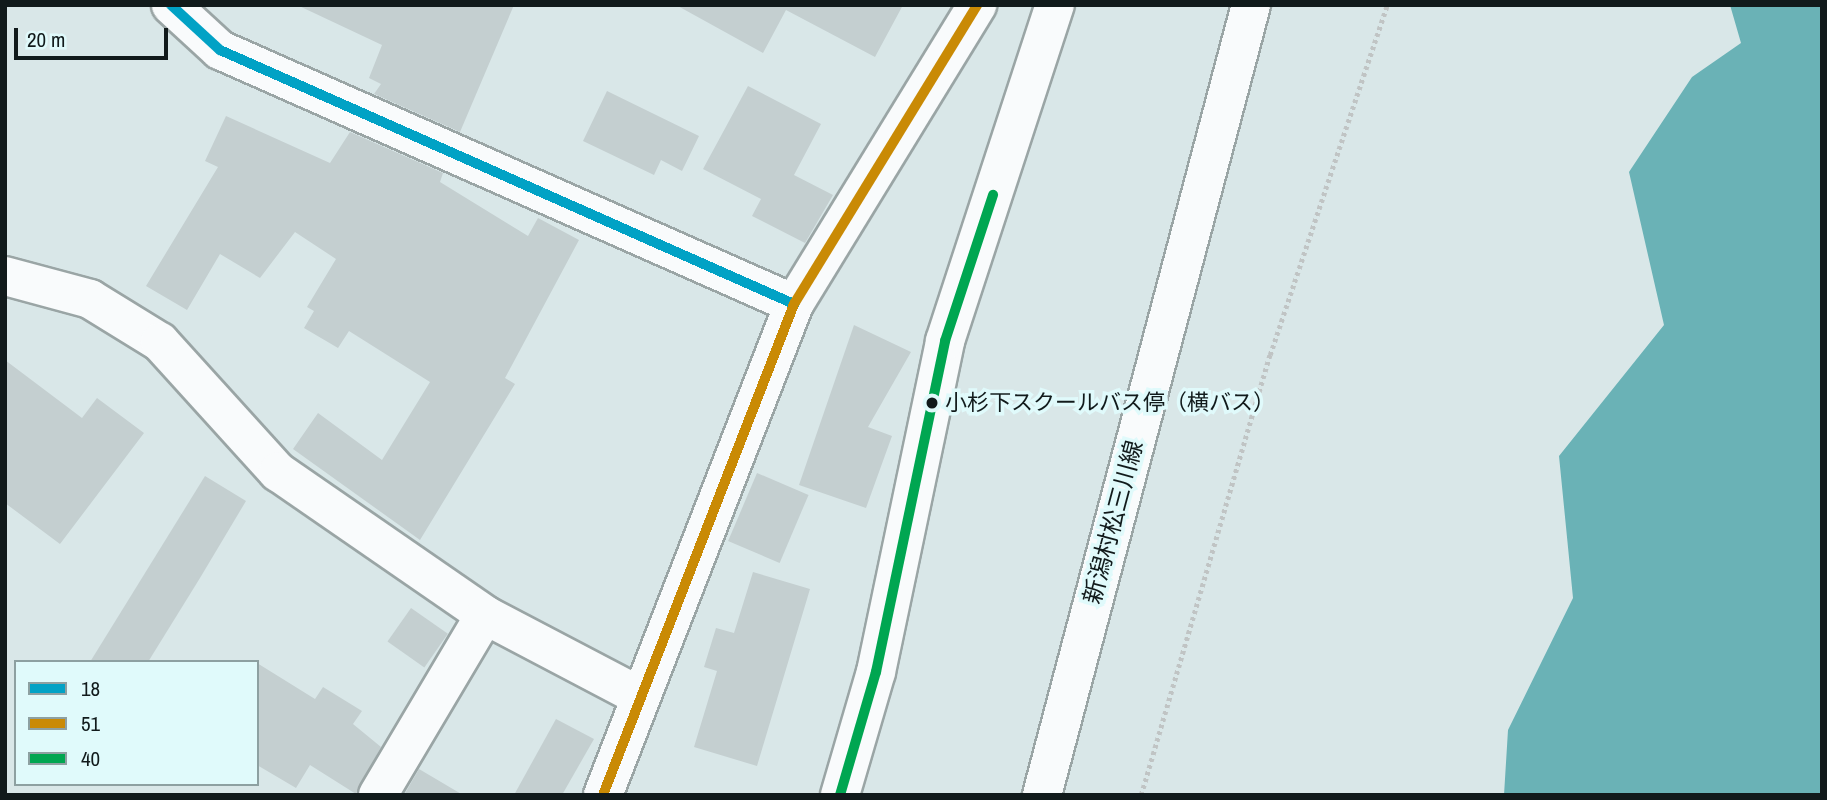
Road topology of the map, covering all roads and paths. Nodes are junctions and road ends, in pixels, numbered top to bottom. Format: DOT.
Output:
graph roads {
  1 [pos="171,5"];
  2 [pos="1055,5"];
  3 [pos="1251,5"];
  4 [pos="1387,5"];
  5 [pos="968,8"];
  6 [pos="5,276"];
  7 [pos="794,304"];
  8 [pos="485,615"];
  9 [pos="639,695"];
  10 [pos="378,795"];
  11 [pos="603,795"];
  12 [pos="840,795"];
  13 [pos="1042,795"];
  14 [pos="1140,795"];
  1 -- 7 [label="street"];
  2 -- 12 [label="street"];
  3 -- 13 [label="street, 新潟村松三川線"];
  4 -- 14 [label="path"];
  5 -- 7 [label="street"];
  6 -- 8 [label="street"];
  7 -- 9 [label="street"];
  8 -- 9 [label="street"];
  8 -- 10 [label="street"];
  9 -- 11 [label="street"];
}
